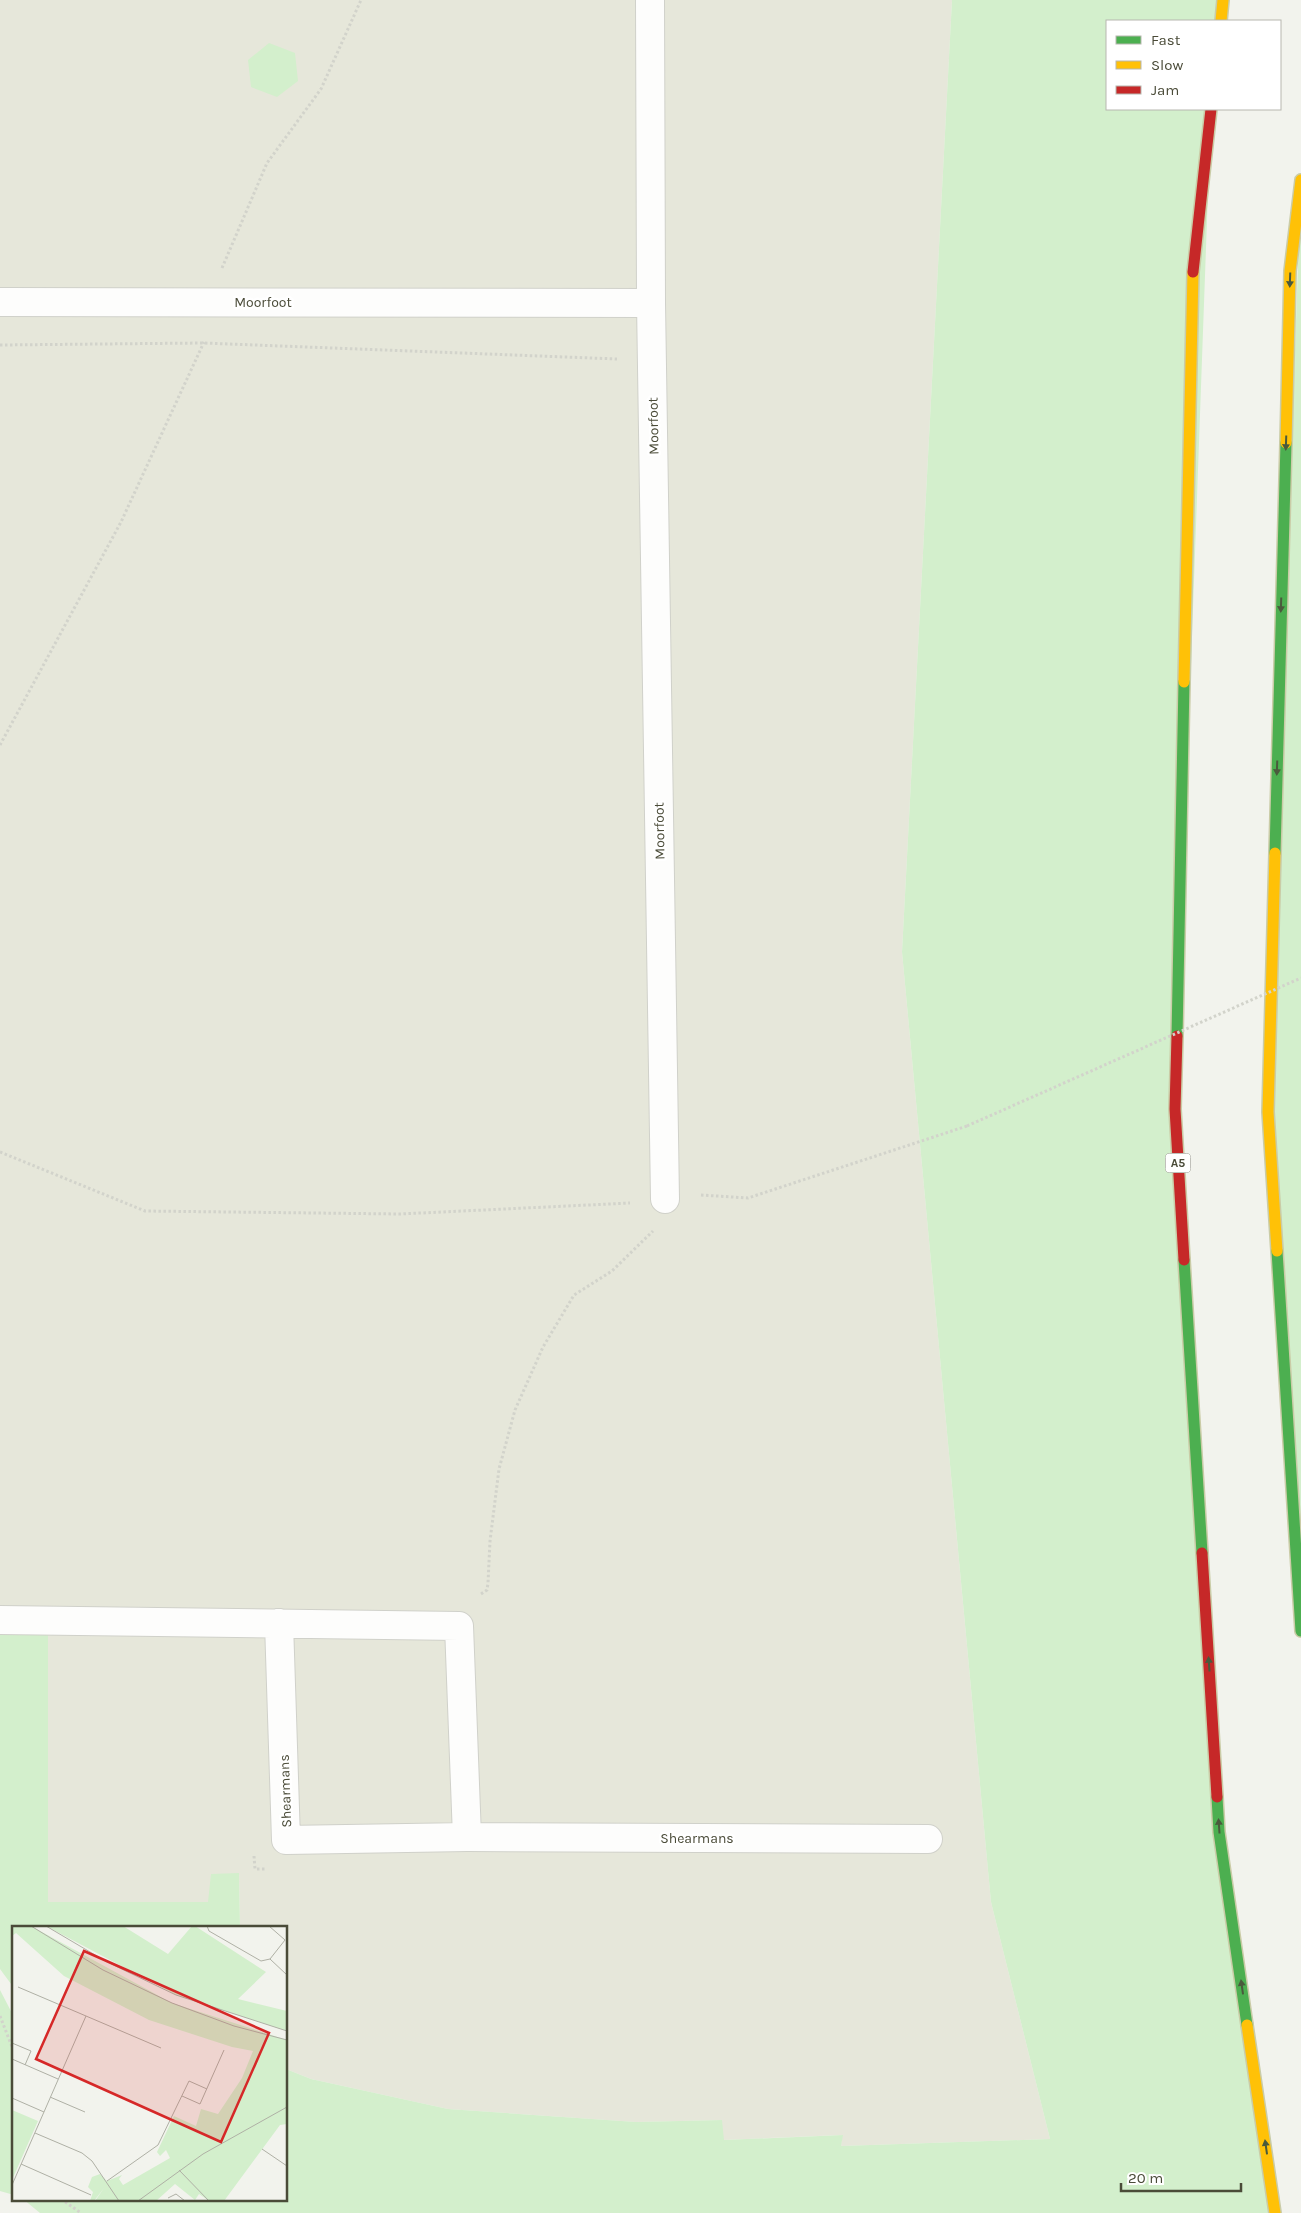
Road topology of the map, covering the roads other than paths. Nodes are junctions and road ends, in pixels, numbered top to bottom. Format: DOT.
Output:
graph roads {
  1 [pos="650,0"];
  2 [pos="1224,0"];
  3 [pos="1221,20"];
  4 [pos="1211,110"];
  5 [pos="1301,180"];
  6 [pos="0,302"];
  7 [pos="651,304"];
  8 [pos="665,1199"];
  9 [pos="0,1620"];
  10 [pos="278,1623"];
  11 [pos="1301,1631"];
  12 [pos="467,1837"];
  13 [pos="928,1839"];
  14 [pos="1275,2213"];
  1 -- 7 [label="street"];
  2 -- 3 [label="highway"];
  14 -- 4 [label="highway, A5, one-way"];
  5 -- 11 [label="highway, one-way"];
  6 -- 7 [label="street, Moorfoot"];
  7 -- 8 [label="street, Moorfoot"];
  9 -- 10 [label="street"];
  10 -- 12 [label="street"];
  10 -- 12 [label="street, Shearmans"];
  12 -- 13 [label="street, Shearmans"];
}
